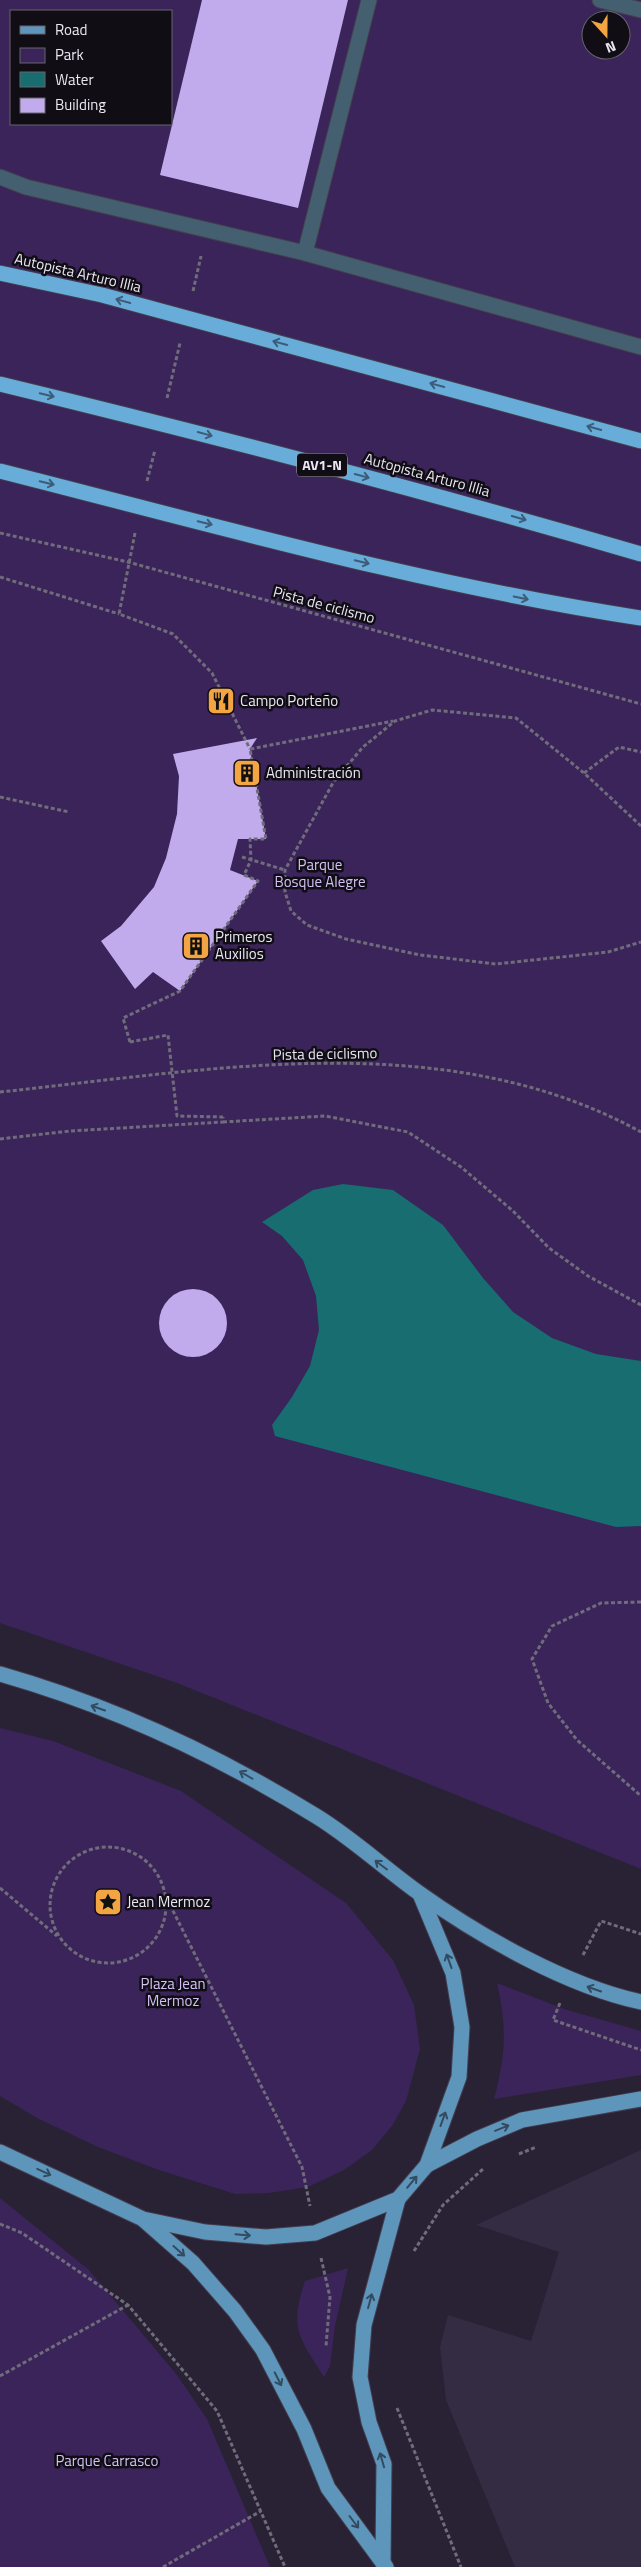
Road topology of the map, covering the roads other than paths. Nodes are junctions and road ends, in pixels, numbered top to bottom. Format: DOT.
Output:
graph roads {
  1 [pos="369,0"];
  2 [pos="600,0"];
  3 [pos="641,10"];
  4 [pos="0,177"];
  5 [pos="305,253"];
  6 [pos="0,273"];
  7 [pos="641,347"];
  8 [pos="0,384"];
  9 [pos="641,442"];
  10 [pos="0,471"];
  11 [pos="641,554"];
  12 [pos="641,618"];
  13 [pos="3,1677"];
  14 [pos="420,1894"];
  15 [pos="641,2002"];
  16 [pos="641,2099"];
  17 [pos="0,2152"];
  18 [pos="426,2165"];
  19 [pos="398,2199"];
  20 [pos="143,2219"];
  21 [pos="384,2564"];
  1 -- 5 [label="lane"];
  2 -- 3 [label="lane"];
  4 -- 5 [label="lane"];
  5 -- 7 [label="lane"];
  9 -- 6 [label="highway, Autopista Arturo Illia, one-way, bridge"];
  8 -- 11 [label="highway, Autopista Arturo Illia / AV1-N, one-way, bridge"];
  10 -- 12 [label="highway, one-way, bridge"];
  14 -- 13 [label="main road, one-way"];
  15 -- 14 [label="main road, one-way"];
  18 -- 14 [label="main road, one-way"];
  18 -- 16 [label="main road, one-way"];
  17 -- 20 [label="main road, one-way"];
  19 -- 18 [label="main road, one-way"];
  20 -- 19 [label="main road, one-way"];
  21 -- 19 [label="main road, one-way"];
  20 -- 21 [label="main road, one-way"];
}
